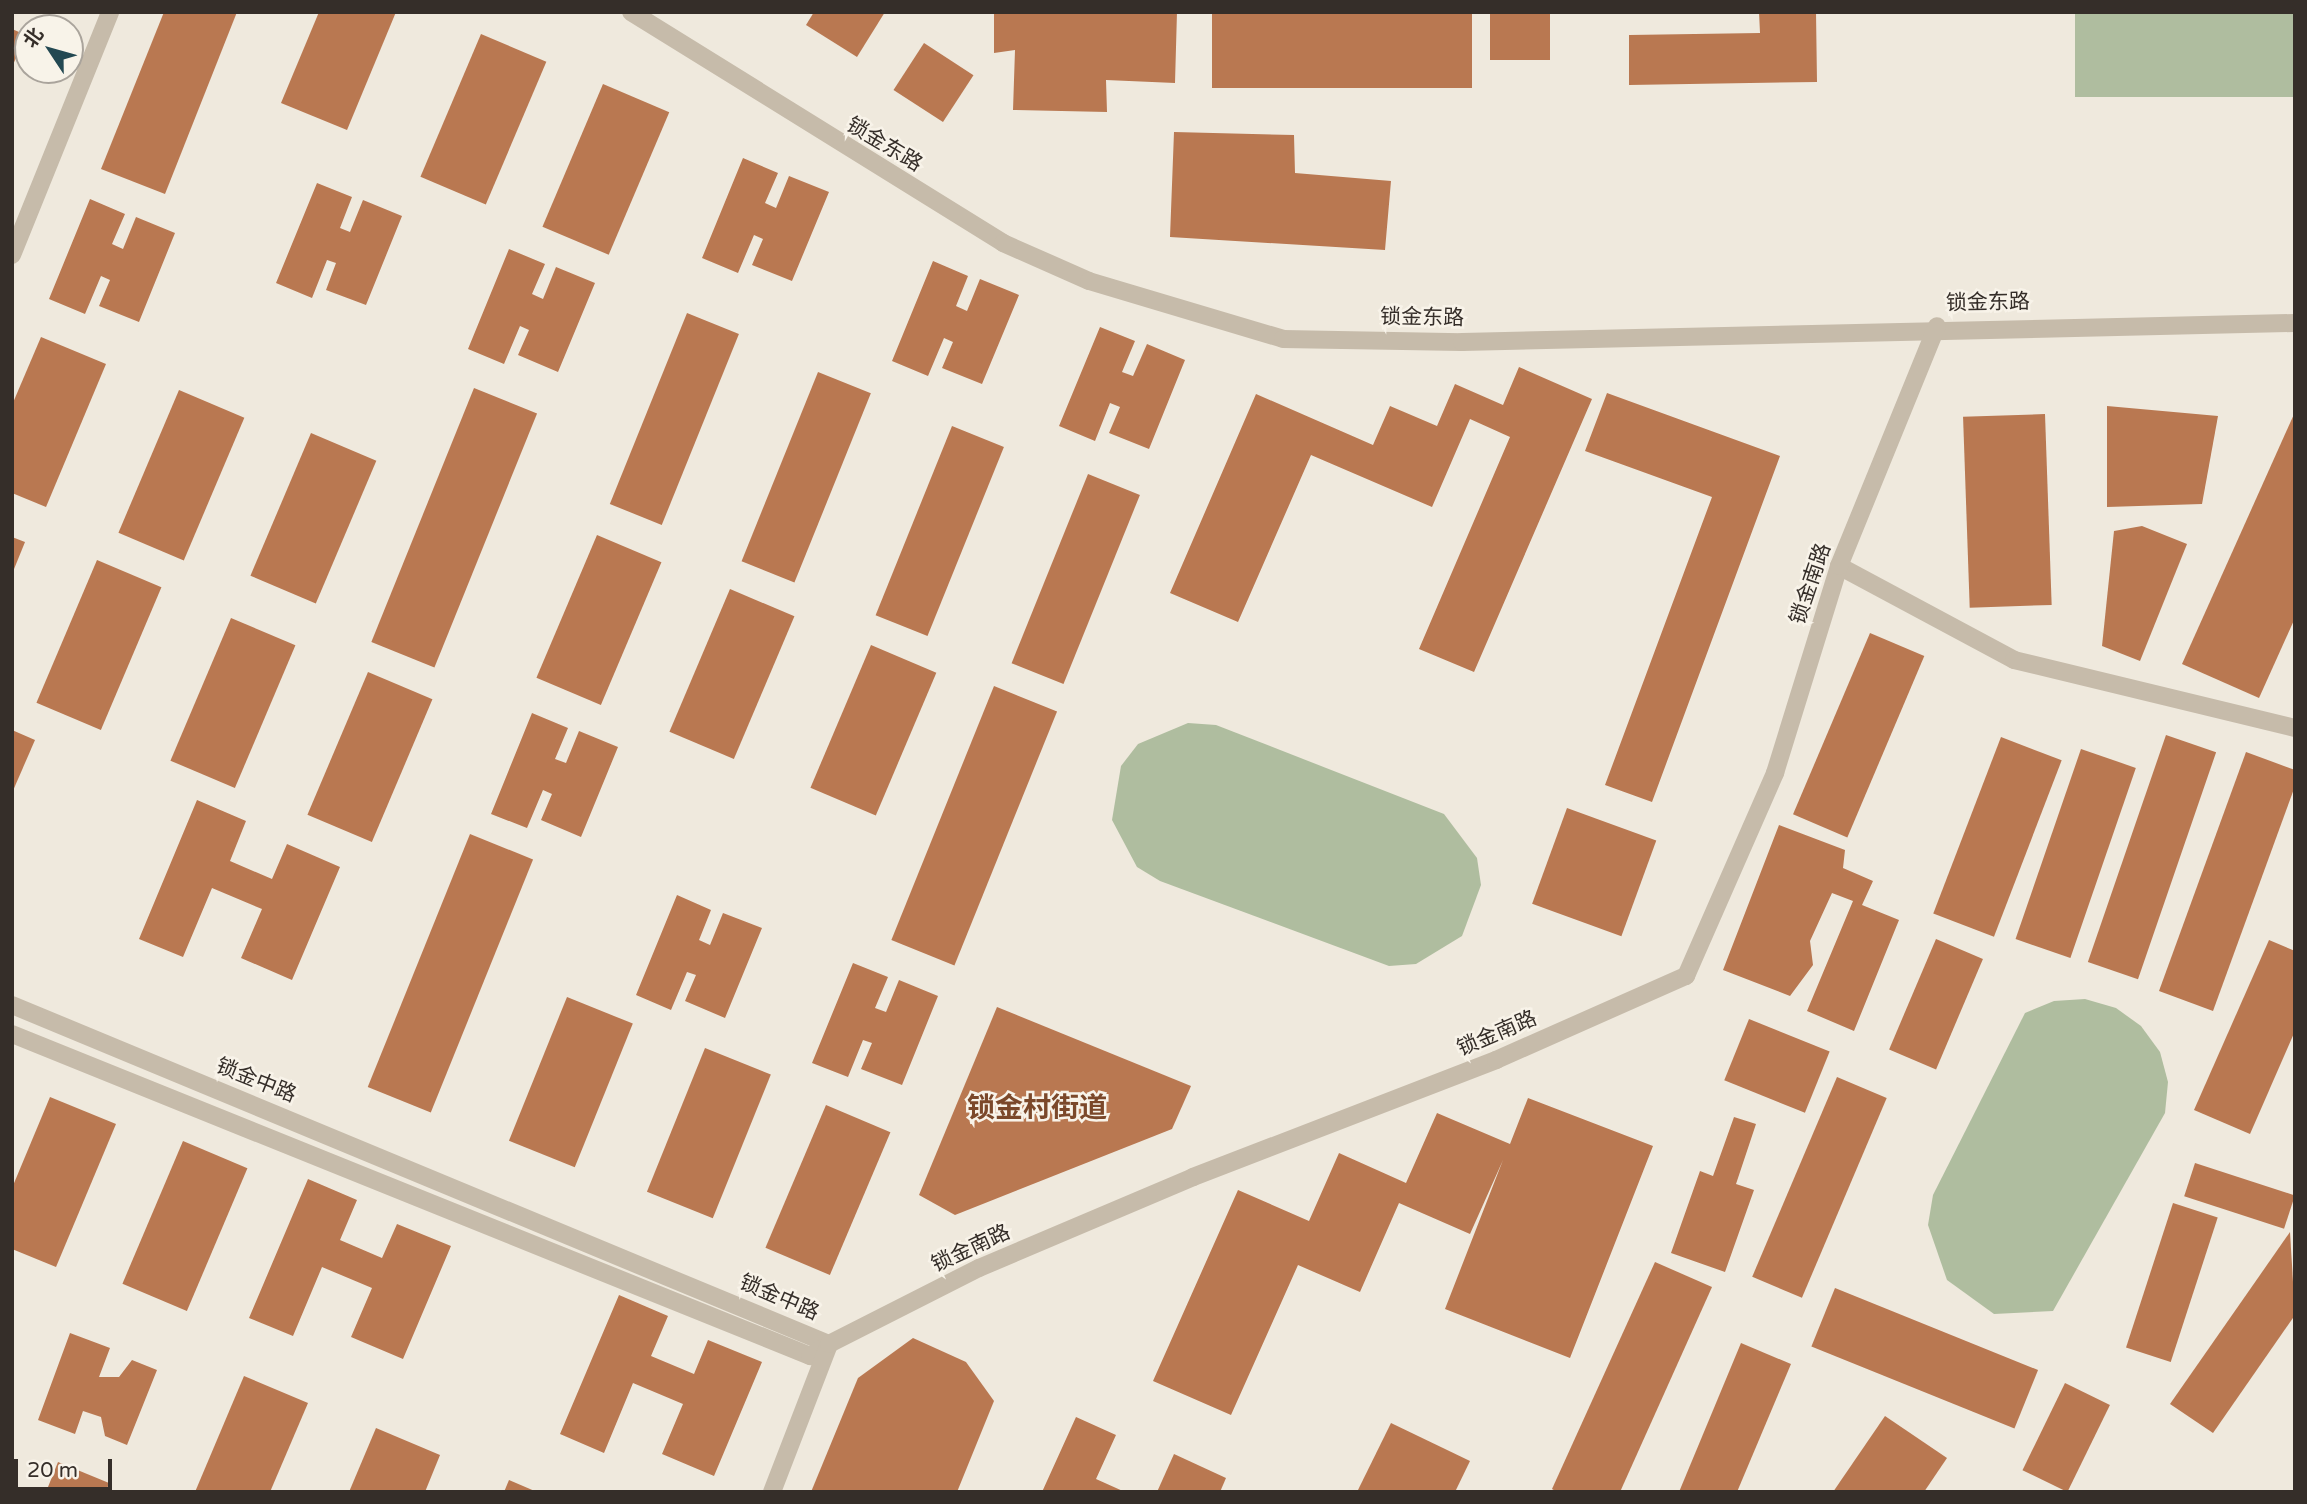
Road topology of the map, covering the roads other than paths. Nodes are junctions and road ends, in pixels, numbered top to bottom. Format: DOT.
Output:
graph roads {
  1 [pos="110,12"];
  2 [pos="631,12"];
  3 [pos="12,256"];
  4 [pos="2295,323"];
  5 [pos="1937,326"];
  6 [pos="1839,566"];
  7 [pos="2295,728"];
  8 [pos="12,1005"];
  9 [pos="12,1034"];
  10 [pos="829,1344"];
  11 [pos="772,1492"];
  1 -- 3 [label="street"];
  2 -- 5 [label="street, 锁金东路"];
  4 -- 5 [label="street, 锁金东路"];
  5 -- 6 [label="street, 锁金南路"];
  6 -- 7 [label="street"];
  6 -- 10 [label="street, 锁金南路"];
  8 -- 10 [label="street, 锁金中路"];
  9 -- 10 [label="street, 锁金中路"];
  10 -- 11 [label="street"];
}
